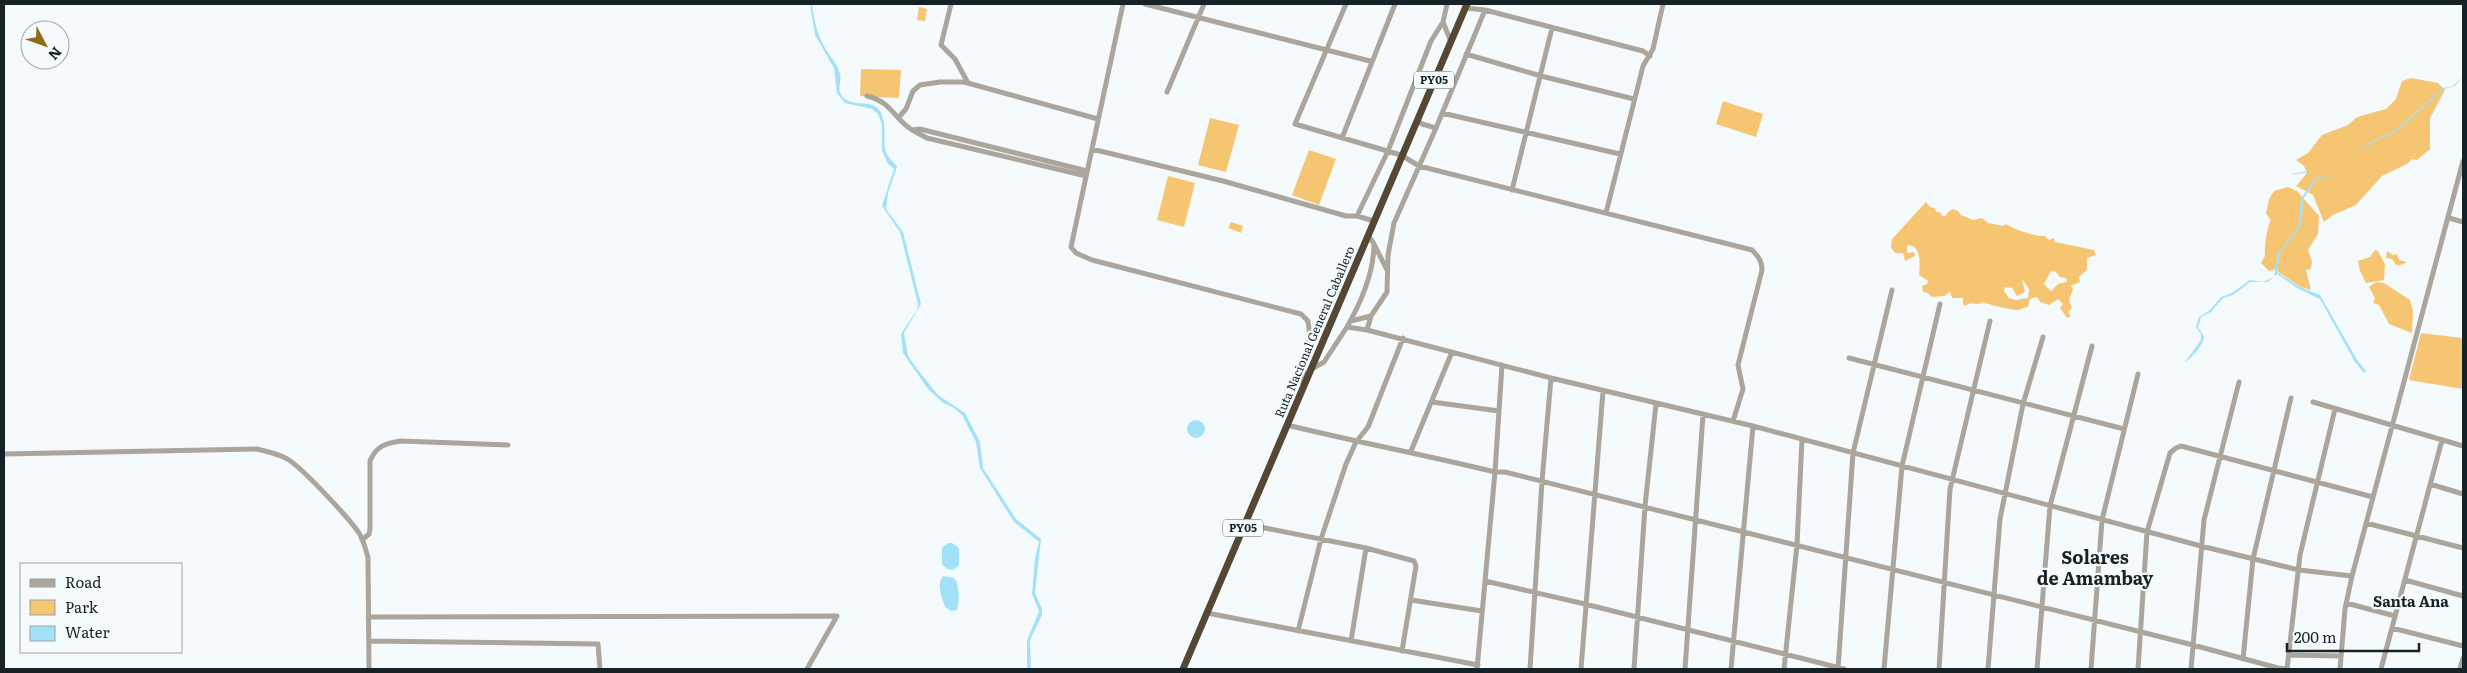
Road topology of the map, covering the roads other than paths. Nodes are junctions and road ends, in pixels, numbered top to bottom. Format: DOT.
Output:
graph roads {
  1 [pos="951,4"];
  2 [pos="1123,4"];
  3 [pos="1145,4"];
  4 [pos="1204,4"];
  5 [pos="1346,4"];
  6 [pos="1395,4"];
  7 [pos="1447,4"];
  8 [pos="1663,4"];
  9 [pos="1466,5"];
  10 [pos="1485,10"];
  11 [pos="1198,18"];
  12 [pos="1443,22"];
  13 [pos="1552,28"];
  14 [pos="1451,42"];
  15 [pos="1328,49"];
  16 [pos="1466,54"];
  17 [pos="1650,56"];
  18 [pos="1370,61"];
  19 [pos="1541,76"];
  20 [pos="968,84"];
  21 [pos="1167,92"];
  22 [pos="867,96"];
  23 [pos="1634,99"];
  24 [pos="1442,113"];
  25 [pos="899,117"];
  26 [pos="1098,119"];
  27 [pos="1417,120"];
  28 [pos="1436,128"];
  29 [pos="1525,132"];
  30 [pos="1342,138"];
  31 [pos="1092,149"];
  32 [pos="1388,151"];
  33 [pos="1620,154"];
  34 [pos="1401,155"];
  35 [pos="2463,161"];
  36 [pos="1418,166"];
  37 [pos="1087,173"];
  38 [pos="2461,174"];
  39 [pos="1512,190"];
  40 [pos="1606,212"];
  41 [pos="1358,216"];
  42 [pos="2450,218"];
  43 [pos="1374,221"];
  44 [pos="2463,222"];
  45 [pos="1368,235"];
  46 [pos="1374,244"];
  47 [pos="1388,272"];
  48 [pos="1892,290"];
  49 [pos="1940,304"];
  50 [pos="1371,316"];
  51 [pos="1351,321"];
  52 [pos="1990,321"];
  53 [pos="1347,327"];
  54 [pos="1367,330"];
  55 [pos="2043,337"];
  56 [pos="1403,338"];
  57 [pos="2092,346"];
  58 [pos="1452,352"];
  59 [pos="1849,358"];
  60 [pos="1874,364"];
  61 [pos="1502,365"];
  62 [pos="1310,370"];
  63 [pos="2138,374"];
  64 [pos="1923,377"];
  65 [pos="1551,378"];
  66 [pos="2239,382"];
  67 [pos="1303,387"];
  68 [pos="1974,390"];
  69 [pos="1603,391"];
  70 [pos="2291,398"];
  71 [pos="1432,402"];
  72 [pos="2313,402"];
  73 [pos="2024,403"];
  74 [pos="1656,404"];
  75 [pos="2335,409"];
  76 [pos="1499,411"];
  77 [pos="1703,414"];
  78 [pos="2075,416"];
  79 [pos="1733,422"];
  80 [pos="1287,425"];
  81 [pos="1754,426"];
  82 [pos="2394,426"];
  83 [pos="2124,429"];
  84 [pos="1802,439"];
  85 [pos="2442,440"];
  86 [pos="1356,442"];
  87 [pos="508,445"];
  88 [pos="2463,446"];
  89 [pos="1411,451"];
  90 [pos="1853,453"];
  91 [pos="4,454"];
  92 [pos="2219,457"];
  93 [pos="1902,466"];
  94 [pos="2274,470"];
  95 [pos="1495,472"];
  96 [pos="1952,480"];
  97 [pos="2317,480"];
  98 [pos="1542,481"];
  99 [pos="2430,484"];
  100 [pos="1594,494"];
  101 [pos="2004,494"];
  102 [pos="2463,494"];
  103 [pos="2373,497"];
  104 [pos="1645,506"];
  105 [pos="2050,506"];
  106 [pos="1696,519"];
  107 [pos="2102,520"];
  108 [pos="2366,523"];
  109 [pos="1245,524"];
  110 [pos="1742,531"];
  111 [pos="2147,532"];
  112 [pos="2418,535"];
  113 [pos="362,540"];
  114 [pos="1321,540"];
  115 [pos="1797,545"];
  116 [pos="2201,546"];
  117 [pos="1366,548"];
  118 [pos="2463,548"];
  119 [pos="1846,558"];
  120 [pos="2253,559"];
  121 [pos="1893,569"];
  122 [pos="2299,570"];
  123 [pos="2352,576"];
  124 [pos="2405,580"];
  125 [pos="1485,581"];
  126 [pos="1945,583"];
  127 [pos="1535,593"];
  128 [pos="1995,596"];
  129 [pos="2463,596"];
  130 [pos="1411,600"];
  131 [pos="2346,603"];
  132 [pos="1585,604"];
  133 [pos="2041,607"];
  134 [pos="1482,611"];
  135 [pos="1207,613"];
  136 [pos="2396,616"];
  137 [pos="368,617"];
  138 [pos="1637,617"];
  139 [pos="2094,621"];
  140 [pos="2392,628"];
  141 [pos="1298,630"];
  142 [pos="1687,630"];
  143 [pos="2142,632"];
  144 [pos="1351,641"];
  145 [pos="1733,641"];
  146 [pos="369,642"];
  147 [pos="2192,645"];
  148 [pos="2463,646"];
  149 [pos="1402,650"];
  150 [pos="1785,654"];
  151 [pos="2289,655"];
  152 [pos="2341,656"];
  153 [pos="2463,658"];
  154 [pos="2243,659"];
  155 [pos="1477,667"];
  156 [pos="369,669"];
  157 [pos="600,669"];
  158 [pos="807,669"];
  159 [pos="1182,669"];
  160 [pos="1530,669"];
  161 [pos="1581,669"];
  162 [pos="1634,669"];
  163 [pos="1684,669"];
  164 [pos="1730,669"];
  165 [pos="1784,669"];
  166 [pos="1840,669"];
  167 [pos="1884,669"];
  168 [pos="1939,669"];
  169 [pos="1988,669"];
  170 [pos="2037,669"];
  171 [pos="2091,669"];
  172 [pos="2138,669"];
  173 [pos="2191,669"];
  174 [pos="2287,669"];
  175 [pos="2340,669"];
  176 [pos="2381,669"];
  177 [pos="2460,669"];
  1 -- 20 [label="street"];
  2 -- 26 [label="street"];
  3 -- 11 [label="street"];
  4 -- 11 [label="street"];
  5 -- 15 [label="street"];
  6 -- 18 [label="street"];
  7 -- 12 [label="street"];
  8 -- 17 [label="street"];
  9 -- 10 [label="street"];
  9 -- 14 [label="highway, Ruta Nacional General Caballero / PY05"];
  10 -- 13 [label="street"];
  10 -- 16 [label="street"];
  11 -- 15 [label="street"];
  11 -- 21 [label="street"];
  12 -- 14 [label="street"];
  12 -- 32 [label="street"];
  13 -- 17 [label="street"];
  13 -- 19 [label="street"];
  14 -- 27 [label="highway, Ruta Nacional General Caballero / PY05"];
  15 -- 18 [label="street"];
  15 -- 30 [label="street"];
  16 -- 19 [label="street"];
  16 -- 24 [label="street"];
  17 -- 23 [label="street"];
  18 -- 30 [label="street"];
  19 -- 23 [label="street"];
  19 -- 29 [label="street"];
  20 -- 25 [label="street"];
  20 -- 26 [label="street"];
  22 -- 25 [label="street"];
  23 -- 33 [label="street"];
  24 -- 28 [label="street"];
  24 -- 29 [label="street"];
  25 -- 37 [label="street"];
  26 -- 31 [label="street"];
  27 -- 28 [label="street"];
  27 -- 34 [label="highway, Ruta Nacional General Caballero / PY05"];
  28 -- 36 [label="street"];
  29 -- 33 [label="street"];
  29 -- 39 [label="street"];
  30 -- 32 [label="street"];
  31 -- 37 [label="street"];
  31 -- 41 [label="street"];
  32 -- 34 [label="street"];
  32 -- 41 [label="street"];
  33 -- 40 [label="street"];
  34 -- 36 [label="street"];
  34 -- 43 [label="highway, Ruta Nacional General Caballero / PY05"];
  35 -- 38 [label="street"];
  36 -- 39 [label="street"];
  36 -- 47 [label="street"];
  37 -- 67 [label="street"];
  38 -- 42 [label="street"];
  39 -- 40 [label="street"];
  40 -- 79 [label="street"];
  41 -- 43 [label="street"];
  42 -- 44 [label="street"];
  42 -- 82 [label="street"];
  43 -- 45 [label="highway, Ruta Nacional General Caballero / PY05"];
  45 -- 46 [label="street"];
  45 -- 62 [label="highway, Ruta Nacional General Caballero / PY05"];
  46 -- 47 [label="street"];
  46 -- 51 [label="street"];
  47 -- 50 [label="street"];
  48 -- 60 [label="street"];
  49 -- 64 [label="street"];
  50 -- 51 [label="street"];
  50 -- 54 [label="street"];
  51 -- 53 [label="street"];
  52 -- 68 [label="street"];
  53 -- 54 [label="street"];
  53 -- 62 [label="street"];
  54 -- 56 [label="street"];
  55 -- 73 [label="street"];
  56 -- 58 [label="street"];
  56 -- 86 [label="street"];
  57 -- 78 [label="street"];
  58 -- 61 [label="street"];
  58 -- 71 [label="street"];
  59 -- 60 [label="street"];
  60 -- 64 [label="street"];
  60 -- 90 [label="street"];
  61 -- 65 [label="street"];
  61 -- 76 [label="street"];
  62 -- 67 [label="highway, Ruta Nacional General Caballero / PY05"];
  63 -- 83 [label="street"];
  64 -- 68 [label="street"];
  64 -- 93 [label="street"];
  65 -- 69 [label="street"];
  65 -- 98 [label="street"];
  66 -- 92 [label="street"];
  67 -- 80 [label="highway, Ruta Nacional General Caballero / PY05"];
  68 -- 73 [label="street"];
  68 -- 96 [label="street"];
  69 -- 74 [label="street"];
  69 -- 100 [label="street"];
  70 -- 94 [label="street"];
  71 -- 76 [label="street"];
  71 -- 89 [label="street"];
  72 -- 75 [label="street"];
  73 -- 78 [label="street"];
  73 -- 101 [label="street"];
  74 -- 77 [label="street"];
  74 -- 104 [label="street"];
  75 -- 82 [label="street"];
  75 -- 97 [label="street"];
  76 -- 95 [label="street"];
  77 -- 79 [label="street"];
  77 -- 106 [label="street"];
  78 -- 83 [label="street"];
  78 -- 105 [label="street"];
  79 -- 81 [label="street"];
  80 -- 86 [label="street"];
  80 -- 109 [label="highway, Ruta Nacional General Caballero / PY05"];
  81 -- 84 [label="street"];
  81 -- 110 [label="street"];
  82 -- 85 [label="street"];
  82 -- 103 [label="street"];
  83 -- 107 [label="street"];
  84 -- 90 [label="street"];
  84 -- 115 [label="street"];
  85 -- 88 [label="street"];
  85 -- 99 [label="street"];
  86 -- 89 [label="street"];
  86 -- 114 [label="street"];
  87 -- 113 [label="street"];
  89 -- 95 [label="street"];
  90 -- 93 [label="street"];
  90 -- 119 [label="street"];
  91 -- 113 [label="street"];
  92 -- 94 [label="street"];
  92 -- 111 [label="street"];
  92 -- 116 [label="street"];
  93 -- 96 [label="street"];
  93 -- 121 [label="street"];
  94 -- 97 [label="street"];
  94 -- 120 [label="street"];
  95 -- 98 [label="street"];
  95 -- 125 [label="street"];
  96 -- 101 [label="street"];
  96 -- 126 [label="street"];
  97 -- 103 [label="street"];
  97 -- 122 [label="street"];
  98 -- 100 [label="street"];
  98 -- 127 [label="street"];
  99 -- 102 [label="street"];
  99 -- 112 [label="street"];
  100 -- 104 [label="street"];
  100 -- 132 [label="street"];
  101 -- 105 [label="street"];
  101 -- 128 [label="street"];
  103 -- 108 [label="street"];
  104 -- 106 [label="street"];
  104 -- 138 [label="street"];
  105 -- 107 [label="street"];
  105 -- 133 [label="street"];
  106 -- 110 [label="street"];
  106 -- 142 [label="street"];
  107 -- 111 [label="street"];
  107 -- 139 [label="street"];
  108 -- 112 [label="street"];
  108 -- 123 [label="street"];
  109 -- 114 [label="street"];
  109 -- 135 [label="highway, Ruta Nacional General Caballero / PY05"];
  110 -- 115 [label="street"];
  110 -- 145 [label="street"];
  111 -- 116 [label="street"];
  111 -- 143 [label="street"];
  112 -- 118 [label="street"];
  112 -- 124 [label="street"];
  113 -- 137 [label="street"];
  114 -- 117 [label="street"];
  114 -- 141 [label="street"];
  115 -- 119 [label="street"];
  115 -- 150 [label="street"];
  116 -- 120 [label="street"];
  116 -- 147 [label="street"];
  117 -- 130 [label="street"];
  117 -- 144 [label="street"];
  119 -- 121 [label="street"];
  119 -- 166 [label="street"];
  120 -- 122 [label="street"];
  120 -- 154 [label="street"];
  121 -- 126 [label="street"];
  121 -- 167 [label="street"];
  122 -- 123 [label="street"];
  122 -- 151 [label="street"];
  123 -- 131 [label="street"];
  124 -- 129 [label="street"];
  124 -- 136 [label="street"];
  125 -- 127 [label="street"];
  125 -- 134 [label="street"];
  126 -- 128 [label="street"];
  126 -- 168 [label="street"];
  127 -- 132 [label="street"];
  127 -- 160 [label="street"];
  128 -- 133 [label="street"];
  128 -- 169 [label="street"];
  130 -- 134 [label="street"];
  130 -- 149 [label="street"];
  131 -- 136 [label="street"];
  131 -- 152 [label="street"];
  132 -- 138 [label="street"];
  132 -- 161 [label="street"];
  133 -- 139 [label="street"];
  133 -- 170 [label="street"];
  134 -- 155 [label="street"];
  135 -- 141 [label="street"];
  135 -- 159 [label="highway, Ruta Nacional General Caballero / PY05"];
  136 -- 140 [label="street"];
  137 -- 146 [label="street"];
  137 -- 158 [label="street"];
  138 -- 142 [label="street"];
  138 -- 162 [label="street"];
  139 -- 143 [label="street"];
  139 -- 171 [label="street"];
  140 -- 148 [label="street"];
  140 -- 176 [label="street"];
  141 -- 144 [label="street"];
  142 -- 145 [label="street"];
  142 -- 163 [label="street"];
  143 -- 147 [label="street"];
  143 -- 172 [label="street"];
  144 -- 149 [label="street"];
  145 -- 150 [label="street"];
  145 -- 164 [label="street"];
  146 -- 156 [label="street"];
  146 -- 157 [label="street"];
  147 -- 154 [label="street"];
  147 -- 173 [label="street"];
  149 -- 155 [label="street"];
  150 -- 165 [label="street"];
  150 -- 166 [label="street"];
  151 -- 152 [label="street"];
  151 -- 174 [label="street"];
  152 -- 175 [label="street"];
  153 -- 177 [label="street"];
  154 -- 174 [label="street"];
}
